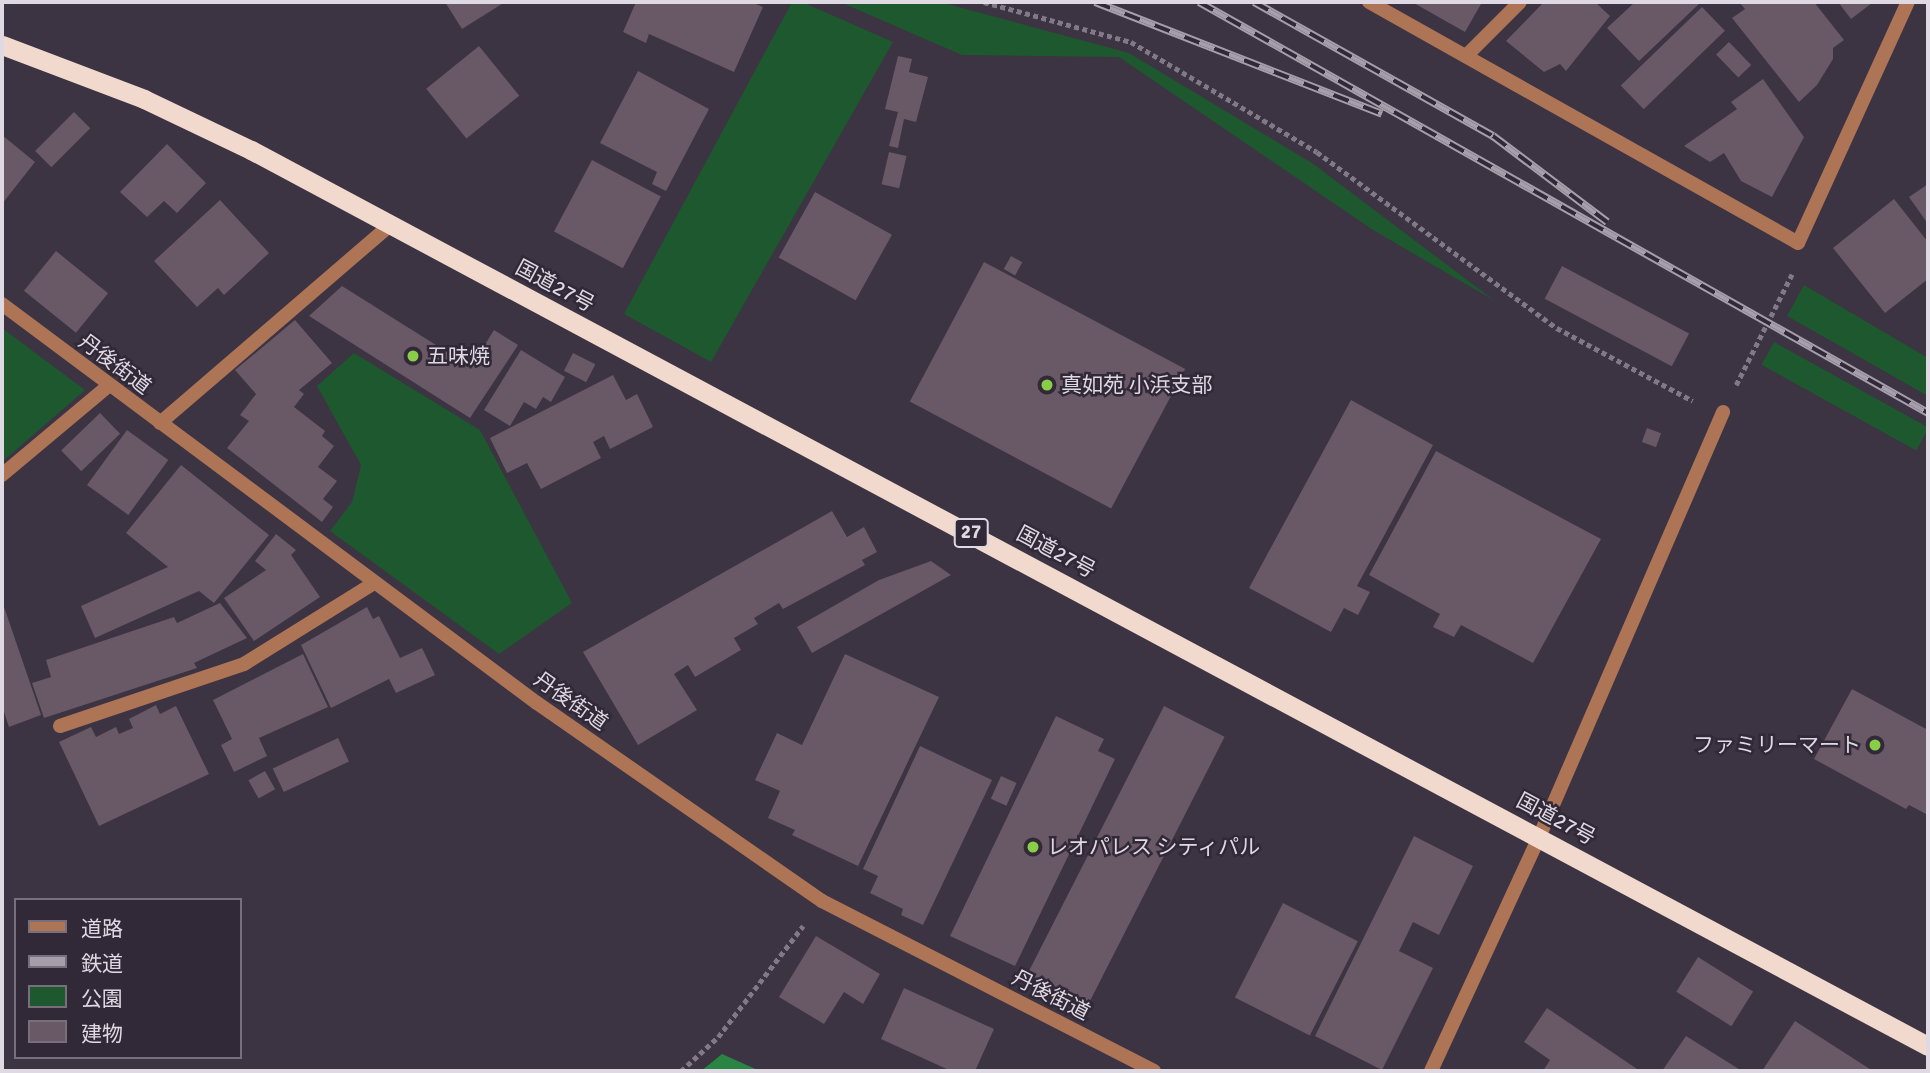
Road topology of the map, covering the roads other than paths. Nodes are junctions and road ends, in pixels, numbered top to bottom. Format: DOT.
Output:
graph roads {
  1 [pos="1369,2"];
  2 [pos="1520,2"];
  3 [pos="1908,2"];
  4 [pos="2,45"];
  5 [pos="1466,56"];
  6 [pos="390,224"];
  7 [pos="2,304"];
  8 [pos="108,386"];
  9 [pos="1723,412"];
  10 [pos="160,423"];
  11 [pos="2,475"];
  12 [pos="374,583"];
  13 [pos="60,726"];
  14 [pos="1540,835"];
  15 [pos="1928,1046"];
  16 [pos="1154,1071"];
  17 [pos="1431,1071"];
  1 -- 5 [label="street"];
  2 -- 5 [label="street"];
  3 -- 5 [label="street"];
  4 -- 6 [label="highway, 国道27号 / 27"];
  6 -- 10 [label="street"];
  6 -- 14 [label="highway, 国道27号 / 27"];
  7 -- 8 [label="street, 丹後街道"];
  8 -- 10 [label="street, 丹後街道"];
  8 -- 11 [label="street"];
  9 -- 14 [label="street"];
  10 -- 12 [label="street, 丹後街道"];
  12 -- 13 [label="street"];
  12 -- 16 [label="street, 丹後街道"];
  14 -- 15 [label="highway, 国道27号 / 27"];
  14 -- 17 [label="street"];
}
